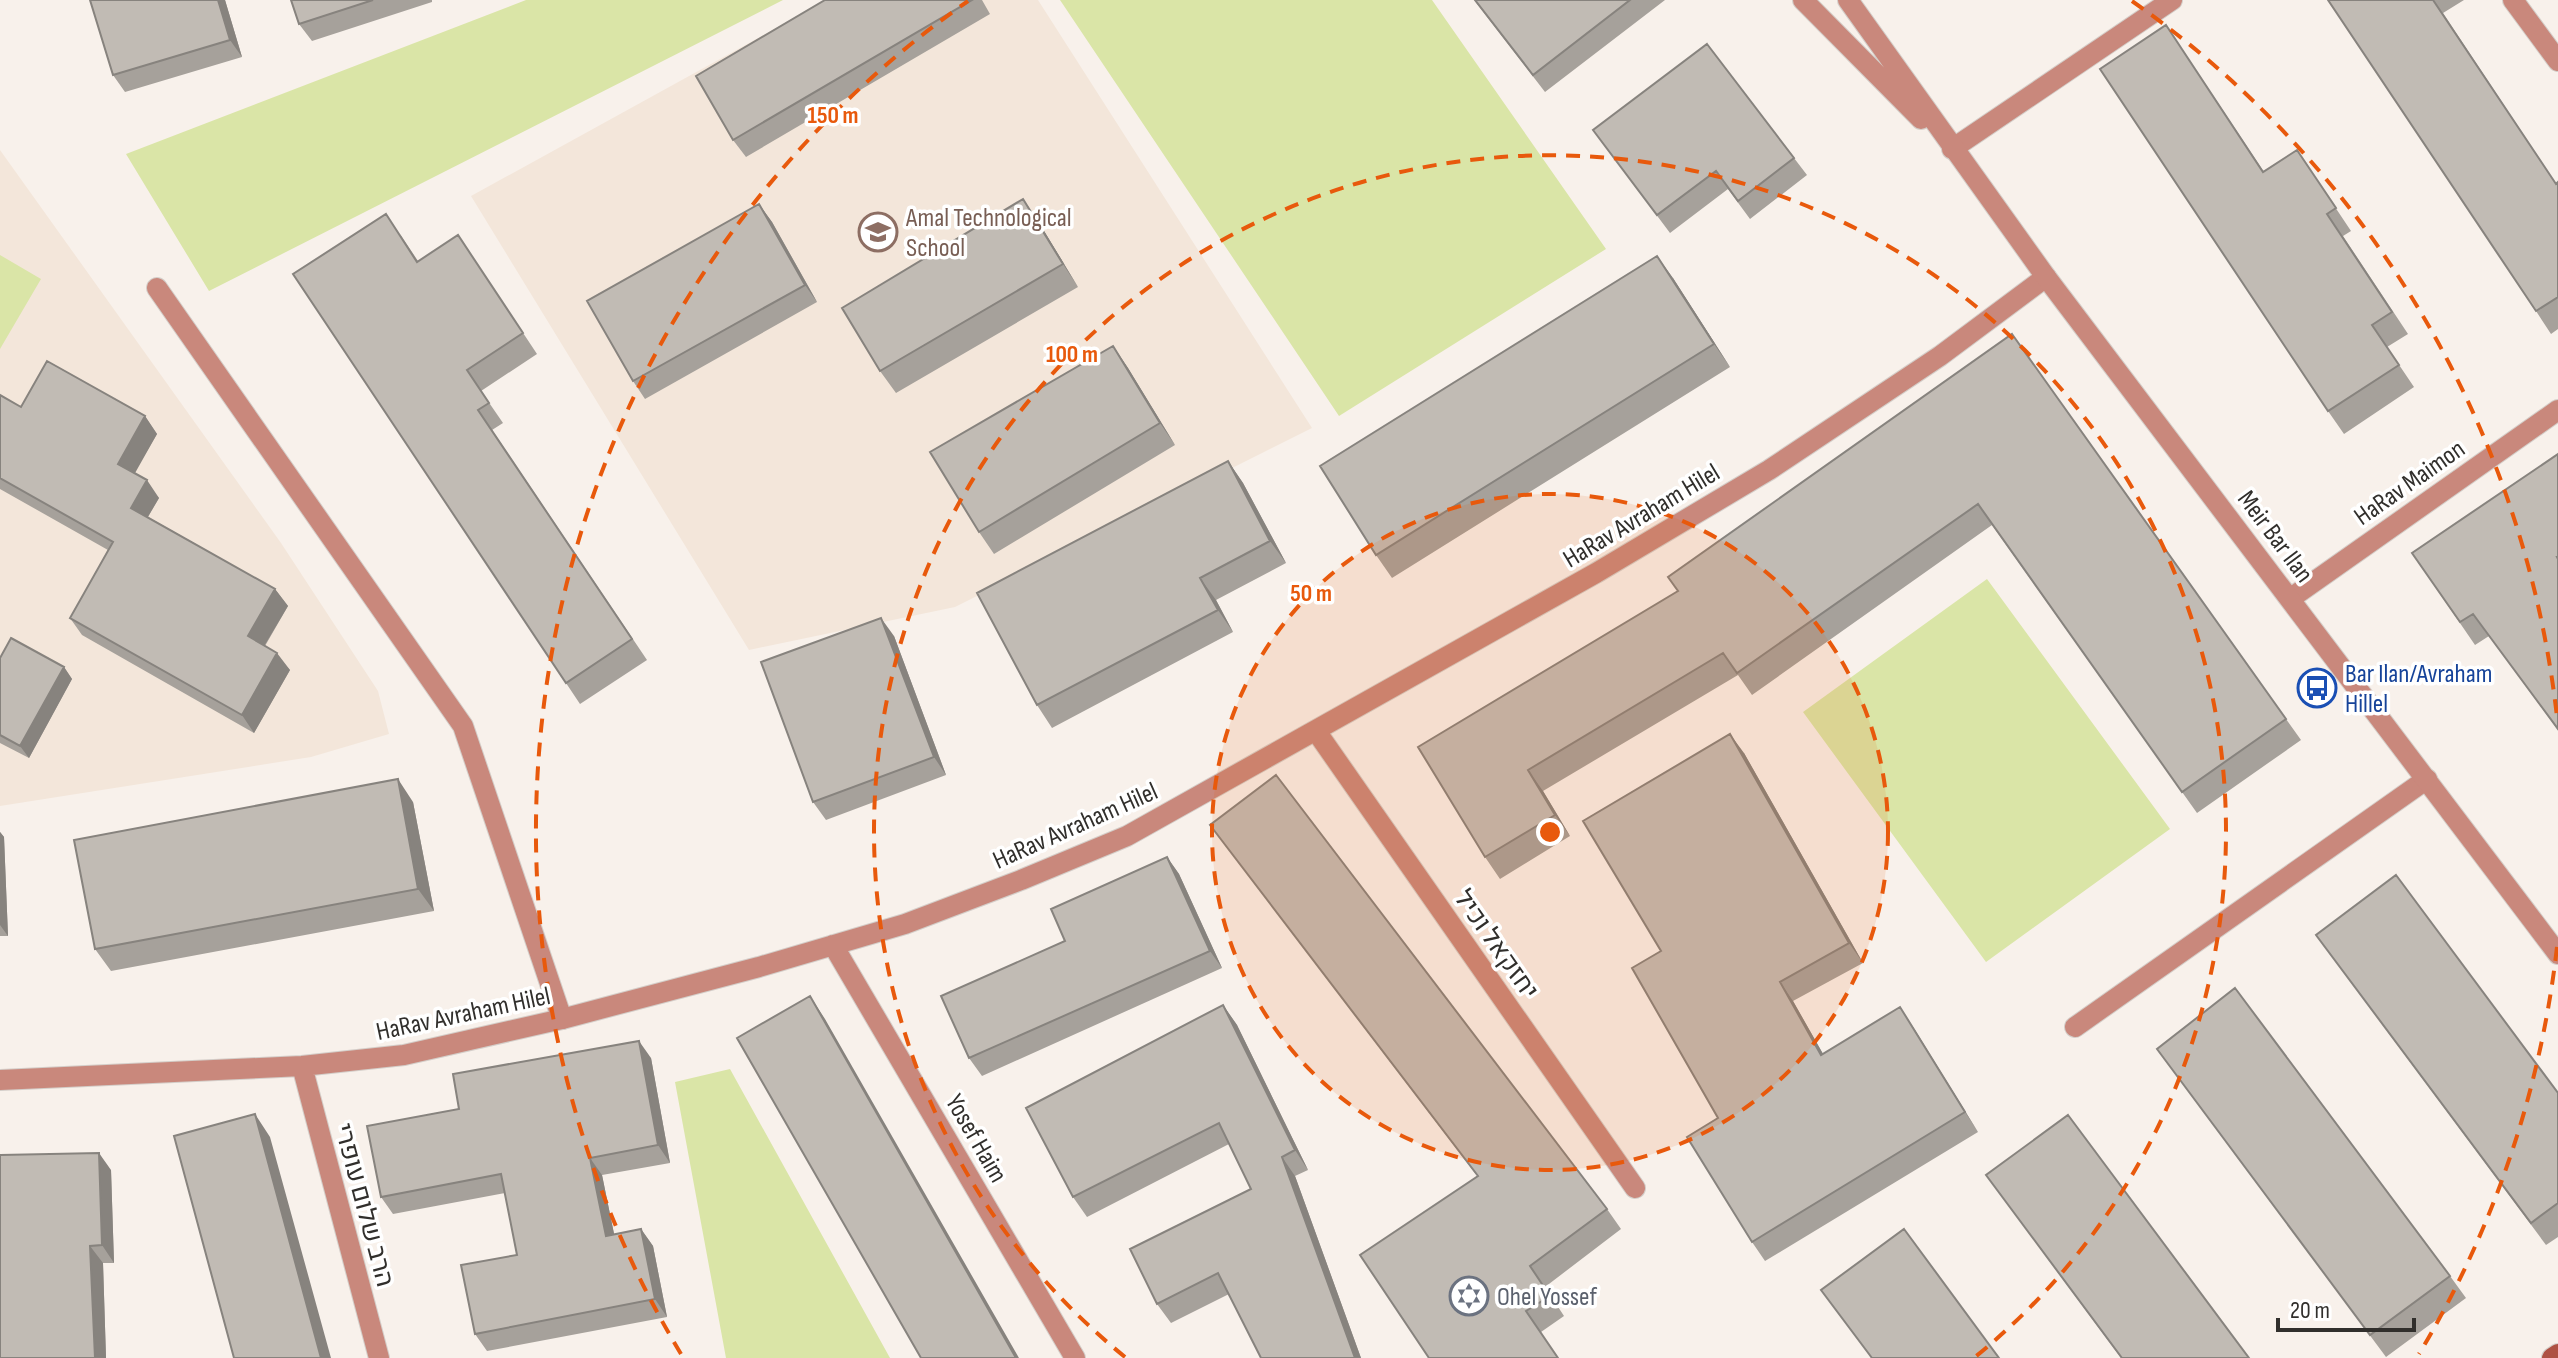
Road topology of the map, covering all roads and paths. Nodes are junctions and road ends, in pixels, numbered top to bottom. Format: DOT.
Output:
graph roads {
  1 [pos="1803,0"];
  2 [pos="1848,0"];
  3 [pos="2172,0"];
  4 [pos="2513,0"];
  5 [pos="2558,61"];
  6 [pos="1952,149"];
  7 [pos="2046,277"];
  8 [pos="157,288"];
  9 [pos="2558,410"];
  10 [pos="2291,598"];
  11 [pos="1316,731"];
  12 [pos="2427,779"];
  13 [pos="833,945"];
  14 [pos="2558,954"];
  15 [pos="562,1019"];
  16 [pos="2075,1027"];
  17 [pos="302,1066"];
  18 [pos="0,1080"];
  19 [pos="1635,1188"];
  20 [pos="2558,1354"];
  21 [pos="379,1358"];
  22 [pos="1075,1358"];
  23 [pos="2552,1358"];
  1 -- 6 [label="street, Meir Bar Ilan"];
  2 -- 6 [label="street, Meir Bar Ilan"];
  3 -- 6 [label="street"];
  4 -- 5 [label="street"];
  6 -- 7 [label="street, Meir Bar Ilan"];
  7 -- 10 [label="street, Meir Bar Ilan"];
  7 -- 11 [label="street, HaRav Avraham Hilel"];
  8 -- 15 [label="street"];
  9 -- 10 [label="street, HaRav Maimon"];
  10 -- 12 [label="street, Meir Bar Ilan"];
  11 -- 13 [label="street, HaRav Avraham Hilel"];
  11 -- 19 [label="street, יחזקאל וכיל"];
  12 -- 14 [label="street, Meir Bar Ilan"];
  12 -- 16 [label="street"];
  13 -- 15 [label="street, HaRav Avraham Hilel"];
  13 -- 22 [label="street, Yosef Haim"];
  15 -- 17 [label="street, HaRav Avraham Hilel"];
  17 -- 18 [label="street, HaRav Avraham Hilel"];
  17 -- 21 [label="street, הרב שלום עופרי"];
  20 -- 23 [label="main road"];
}
